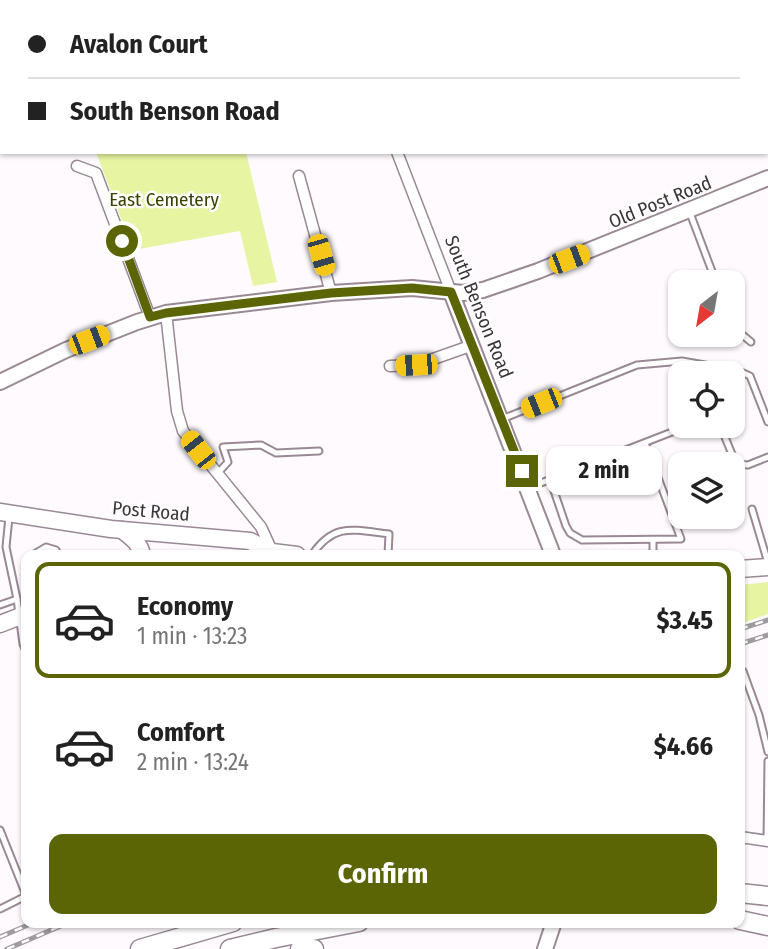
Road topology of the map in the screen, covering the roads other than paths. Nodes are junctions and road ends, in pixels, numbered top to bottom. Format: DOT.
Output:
graph roads {
  1 [pos="398,154"];
  2 [pos="77,166"];
  3 [pos="299,176"];
  4 [pos="768,178"];
  5 [pos="690,211"];
  6 [pos="712,270"];
  7 [pos="451,292"];
  8 [pos="331,293"];
  9 [pos="166,313"];
  10 [pos="150,317"];
  11 [pos="746,338"];
  12 [pos="751,342"];
  13 [pos="473,345"];
  14 [pos="390,366"];
  15 [pos="0,382"];
  16 [pos="502,419"];
  17 [pos="768,422"];
  18 [pos="668,434"];
  19 [pos="725,438"];
  20 [pos="645,443"];
  21 [pos="319,450"];
  22 [pos="768,457"];
  23 [pos="217,474"];
  24 [pos="550,480"];
  25 [pos="528,488"];
  26 [pos="752,509"];
  27 [pos="5,513"];
  28 [pos="122,530"];
  29 [pos="653,540"];
  30 [pos="3,542"];
  31 [pos="141,550"];
  32 [pos="263,550"];
  33 [pos="268,550"];
  34 [pos="316,550"];
  35 [pos="388,550"];
  36 [pos="551,550"];
  37 [pos="653,550"];
  38 [pos="768,565"];
  39 [pos="745,568"];
  40 [pos="17,599"];
  41 [pos="0,605"];
  42 [pos="21,610"];
  43 [pos="21,616"];
  44 [pos="0,624"];
  45 [pos="745,676"];
  46 [pos="768,752"];
  47 [pos="768,761"];
  48 [pos="0,830"];
  49 [pos="745,838"];
  50 [pos="768,841"];
  51 [pos="21,882"];
  52 [pos="745,893"];
  53 [pos="768,895"];
  54 [pos="21,898"];
  55 [pos="0,909"];
  56 [pos="745,920"];
  57 [pos="768,924"];
  58 [pos="197,928"];
  59 [pos="212,928"];
  60 [pos="328,928"];
  61 [pos="552,928"];
  62 [pos="139,949"];
  63 [pos="230,949"];
  64 [pos="300,949"];
  65 [pos="314,949"];
  66 [pos="545,949"];
  1 -- 7 [label="street, South Benson Road"];
  2 -- 10 [label="street"];
  3 -- 8 [label="street"];
  4 -- 5 [label="street, Old Post Road"];
  5 -- 6 [label="lane"];
  5 -- 7 [label="street, Old Post Road"];
  7 -- 8 [label="street, Old Post Road"];
  7 -- 13 [label="street, South Benson Road"];
  8 -- 9 [label="street, Old Post Road"];
  9 -- 10 [label="street, Old Post Road"];
  9 -- 23 [label="street"];
  10 -- 15 [label="street, Old Post Road"];
  11 -- 12 [label="lane"];
  13 -- 14 [label="street"];
  13 -- 16 [label="street, South Benson Road"];
  16 -- 17 [label="lane"];
  16 -- 25 [label="street, South Benson Road"];
  18 -- 20 [label="lane"];
  19 -- 22 [label="lane"];
  20 -- 24 [label="lane"];
  20 -- 29 [label="lane"];
  21 -- 23 [label="lane"];
  23 -- 33 [label="street"];
  24 -- 25 [label="lane"];
  24 -- 29 [label="lane"];
  25 -- 36 [label="street, South Benson Road"];
  26 -- 38 [label="lane"];
  27 -- 28 [label="main road, Post Road"];
  27 -- 30 [label="lane"];
  28 -- 31 [label="main road"];
  28 -- 32 [label="main road, Post Road"];
  29 -- 37 [label="lane"];
  30 -- 40 [label="lane"];
  34 -- 35 [label="lane"];
  38 -- 39 [label="main road"];
  40 -- 41 [label="lane"];
  40 -- 42 [label="lane"];
  43 -- 44 [label="main road"];
  45 -- 46 [label="lane"];
  47 -- 50 [label="lane"];
  48 -- 51 [label="lane"];
  49 -- 50 [label="street"];
  52 -- 53 [label="highway"];
  54 -- 55 [label="lane"];
  56 -- 57 [label="highway"];
  58 -- 62 [label="highway"];
  59 -- 62 [label="highway"];
  60 -- 63 [label="highway"];
  61 -- 66 [label="street"];
  64 -- 65 [label="highway"];
}
